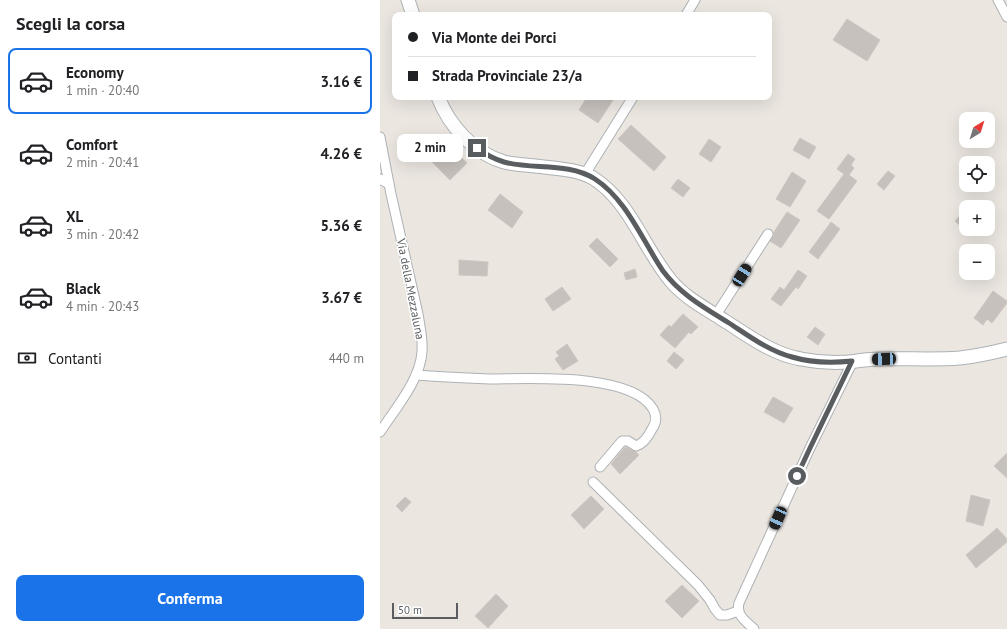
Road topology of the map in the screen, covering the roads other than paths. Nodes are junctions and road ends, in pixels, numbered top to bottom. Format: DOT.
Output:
graph roads {
  1 [pos="408,0"];
  2 [pos="695,0"];
  3 [pos="998,0"];
  4 [pos="412,12"];
  5 [pos="688,12"];
  6 [pos="1007,17"];
  7 [pos="439,100"];
  8 [pos="631,100"];
  9 [pos="380,137"];
  10 [pos="585,174"];
  11 [pos="380,179"];
  12 [pos="389,184"];
  13 [pos="768,234"];
  14 [pos="716,315"];
  15 [pos="1007,349"];
  16 [pos="852,361"];
  17 [pos="416,375"];
  18 [pos="380,432"];
  19 [pos="600,467"];
  20 [pos="593,482"];
  21 [pos="738,611"];
  22 [pos="754,629"];
  1 -- 4 [label="street"];
  2 -- 5 [label="street"];
  3 -- 6 [label="street"];
  7 -- 10 [label="street"];
  8 -- 10 [label="street"];
  9 -- 12 [label="street, Via della Mezzaluna"];
  10 -- 14 [label="street"];
  11 -- 12 [label="street"];
  12 -- 17 [label="street, Via della Mezzaluna"];
  13 -- 14 [label="street"];
  14 -- 16 [label="street"];
  15 -- 16 [label="street"];
  16 -- 21 [label="street"];
  17 -- 18 [label="street, Via della Mezzaluna"];
  17 -- 19 [label="street"];
  20 -- 21 [label="street"];
  21 -- 22 [label="street"];
}
